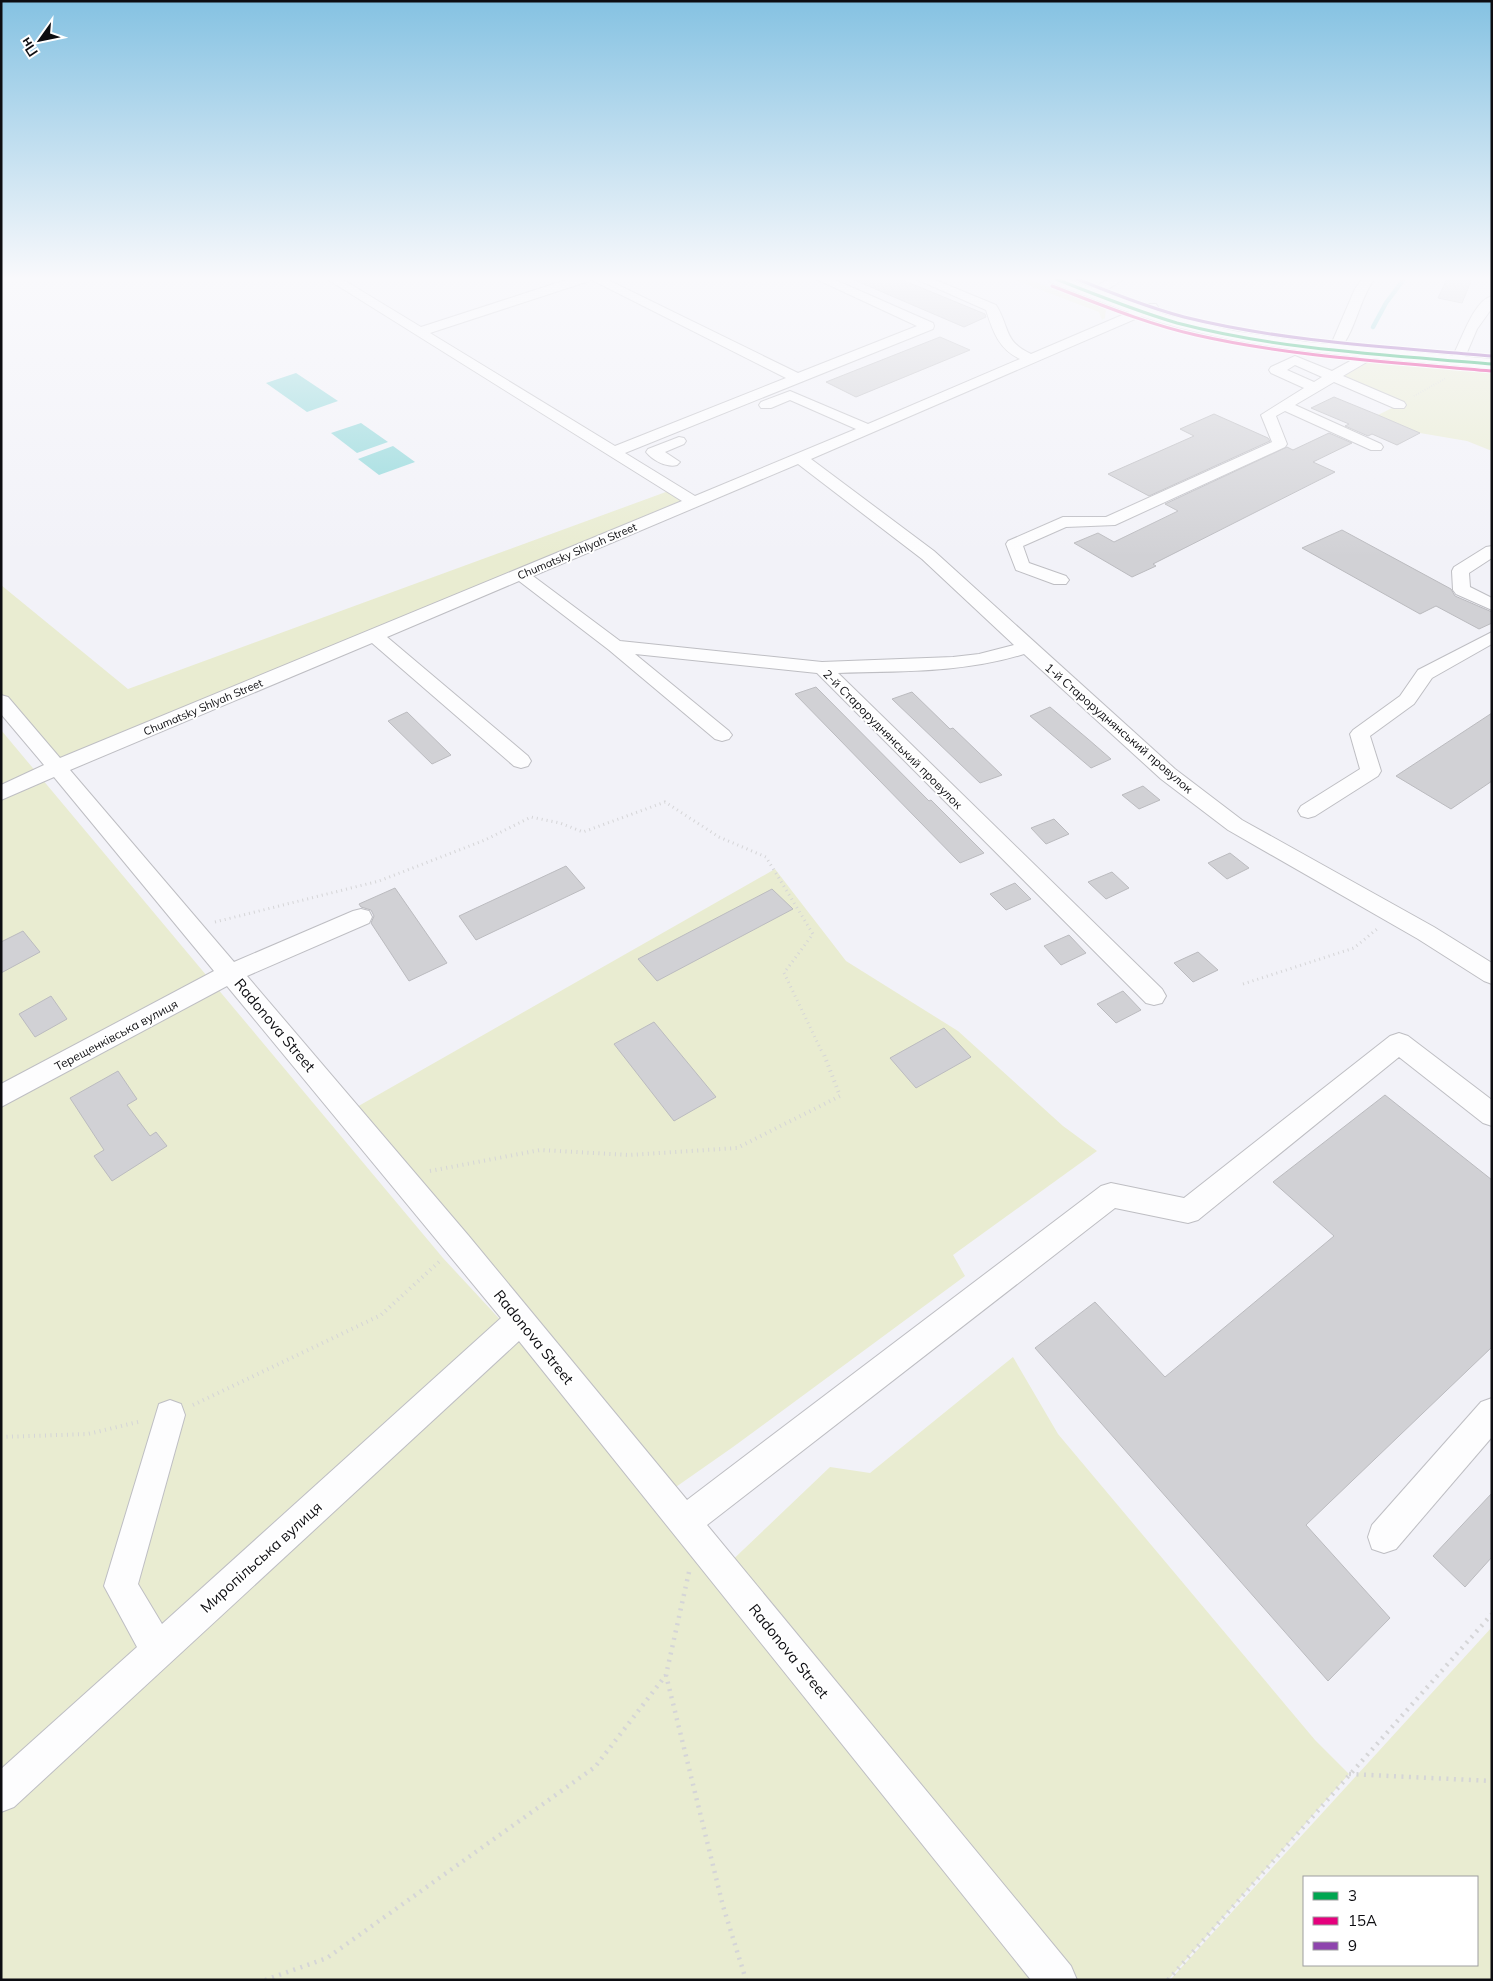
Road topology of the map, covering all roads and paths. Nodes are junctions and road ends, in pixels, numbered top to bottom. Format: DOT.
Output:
graph roads {
  1 [pos="484,371"];
  2 [pos="784,371"];
  3 [pos="814,371"];
  4 [pos="1003,371"];
  5 [pos="1279,371"];
  6 [pos="1320,371"];
  7 [pos="1341,371"];
  8 [pos="1332,377"];
  9 [pos="797,378"];
  10 [pos="1446,378"];
  11 [pos="1316,388"];
  12 [pos="1399,405"];
  13 [pos="1285,406"];
  14 [pos="868,429"];
  15 [pos="1376,447"];
  16 [pos="614,452"];
  17 [pos="800,458"];
  18 [pos="672,462"];
  19 [pos="694,502"];
  20 [pos="1492,551"];
  21 [pos="521,575"];
  22 [pos="1060,580"];
  23 [pos="1492,605"];
  24 [pos="375,636"];
  25 [pos="1492,637"];
  26 [pos="615,646"];
  27 [pos="1027,647"];
  28 [pos="822,668"];
  29 [pos="1,701"];
  30 [pos="722,735"];
  31 [pos="521,761"];
  32 [pos="58,767"];
  33 [pos="1,794"];
  34 [pos="1308,810"];
  35 [pos="1380,907"];
  36 [pos="361,917"];
  37 [pos="193,928"];
  38 [pos="231,973"];
  39 [pos="1492,975"];
  40 [pos="1243,984"];
  41 [pos="1154,996"];
  42 [pos="1,1096"];
  43 [pos="1492,1115"];
  44 [pos="402,1177"];
  45 [pos="458,1244"];
  46 [pos="520,1320"];
  47 [pos="1492,1413"];
  48 [pos="170,1414"];
  49 [pos="1,1437"];
  50 [pos="691,1530"];
  51 [pos="1384,1537"];
  52 [pos="1492,1614"];
  53 [pos="158,1652"];
  54 [pos="666,1676"];
  55 [pos="1349,1774"];
  56 [pos="1492,1781"];
  57 [pos="1,1794"];
  58 [pos="265,1980"];
  59 [pos="746,1980"];
  60 [pos="1057,1980"];
  61 [pos="1168,1980"];
  1 -- 16 [label="street"];
  2 -- 9 [label="street"];
  3 -- 9 [label="street"];
  4 -- 14 [label="street, Chumatsky Shlyah Street"];
  5 -- 11 [label="street"];
  6 -- 8 [label="street"];
  7 -- 8 [label="street"];
  8 -- 11 [label="street"];
  8 -- 12 [label="street"];
  9 -- 16 [label="street"];
  10 -- 12 [label="path"];
  11 -- 13 [label="street"];
  13 -- 15 [label="street"];
  13 -- 22 [label="street"];
  14 -- 17 [label="street, Chumatsky Shlyah Street"];
  14 -- 18 [label="street"];
  16 -- 19 [label="street"];
  17 -- 19 [label="street, Chumatsky Shlyah Street"];
  17 -- 27 [label="street, 1-й Староруднянський провулок"];
  19 -- 21 [label="street, Chumatsky Shlyah Street"];
  20 -- 23 [label="street"];
  21 -- 24 [label="street, Chumatsky Shlyah Street"];
  21 -- 26 [label="street"];
  24 -- 31 [label="street"];
  24 -- 32 [label="street, Chumatsky Shlyah Street"];
  25 -- 34 [label="street"];
  26 -- 28 [label="street, 2-й Староруднянський провулок"];
  26 -- 30 [label="street"];
  27 -- 28 [label="street"];
  27 -- 35 [label="street, 1-й Староруднянський провулок"];
  28 -- 41 [label="street, 2-й Староруднянський провулок"];
  29 -- 32 [label="street, Radonova Street"];
  32 -- 33 [label="street, Chumatsky Shlyah Street"];
  32 -- 37 [label="street, Radonova Street"];
  35 -- 39 [label="street, 1-й Староруднянський провулок"];
  35 -- 40 [label="path"];
  36 -- 38 [label="street, Терещенківська вулиця"];
  37 -- 38 [label="street, Radonova Street"];
  37 -- 44 [label="path"];
  38 -- 42 [label="street, Терещенківська вулиця"];
  38 -- 44 [label="street, Radonova Street"];
  43 -- 50 [label="street"];
  44 -- 45 [label="street, Radonova Street"];
  45 -- 46 [label="street, Radonova Street"];
  45 -- 48 [label="path"];
  46 -- 50 [label="street, Radonova Street"];
  46 -- 53 [label="street, Миропільська вулиця"];
  47 -- 51 [label="street"];
  48 -- 49 [label="path"];
  48 -- 53 [label="street"];
  50 -- 54 [label="path"];
  50 -- 60 [label="street, Radonova Street"];
  52 -- 55 [label="path"];
  53 -- 57 [label="street, Миропільська вулиця"];
  54 -- 58 [label="path"];
  54 -- 59 [label="path"];
  55 -- 56 [label="path"];
  55 -- 61 [label="path"];
}
